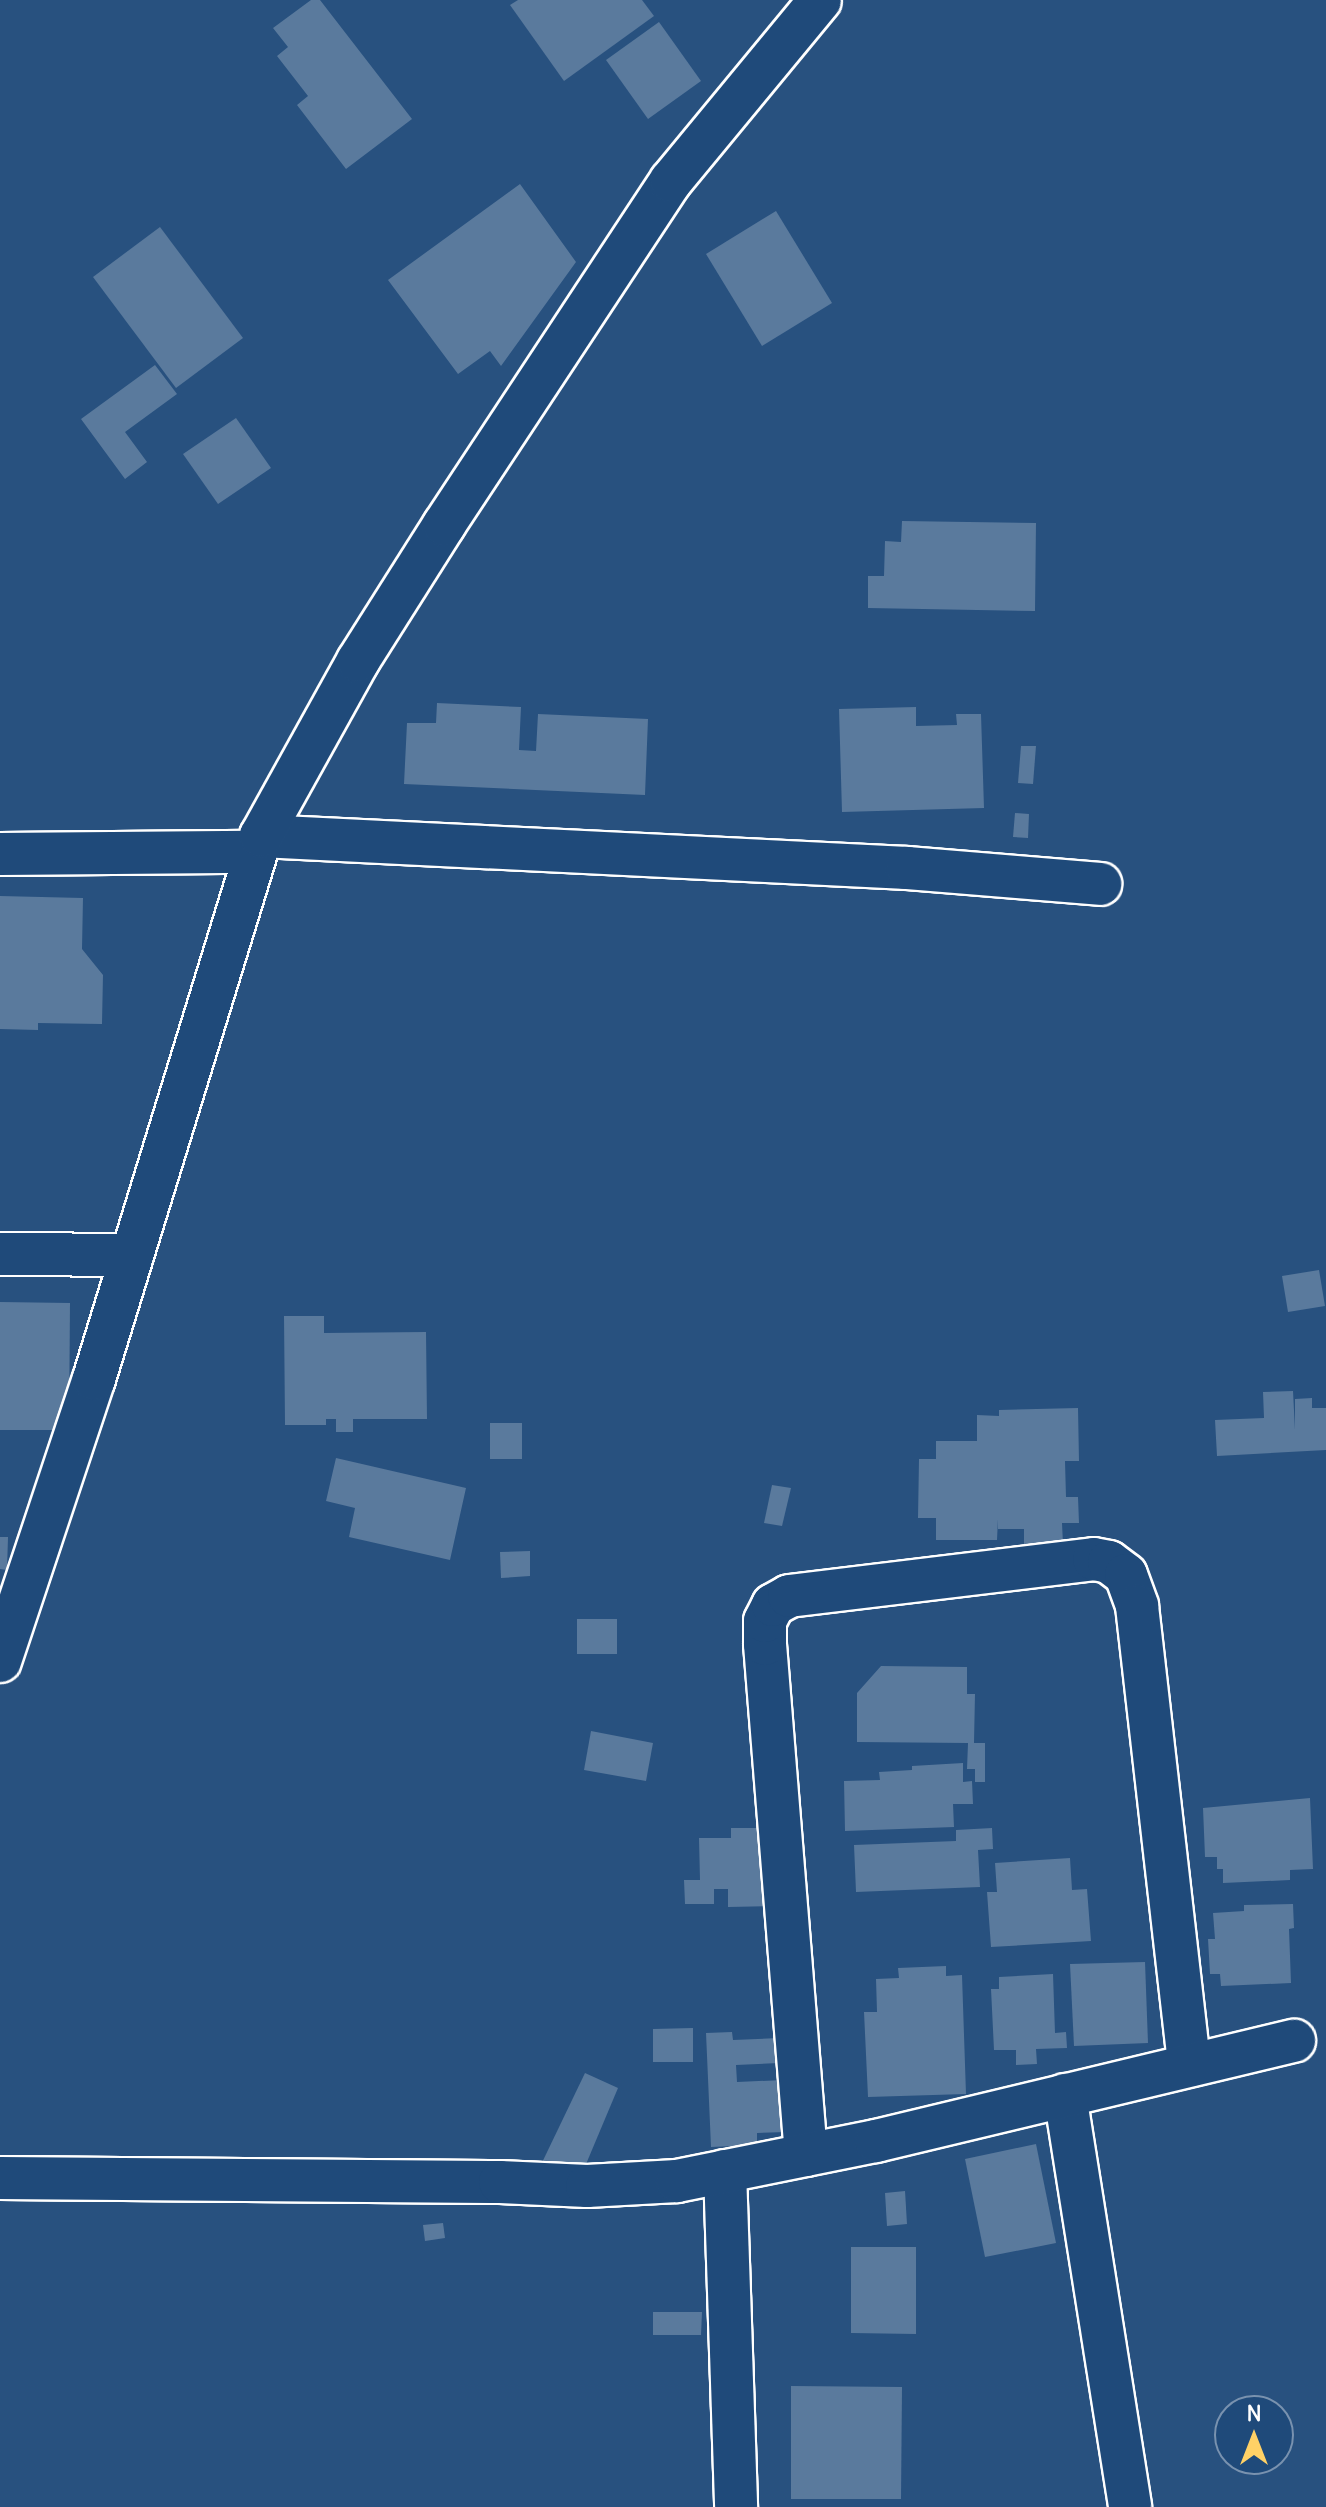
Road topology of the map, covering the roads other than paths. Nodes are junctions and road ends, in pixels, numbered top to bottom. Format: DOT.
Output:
graph roads {
  1 [pos="820,0"];
  2 [pos="257,844"];
  3 [pos="0,854"];
  4 [pos="1100,884"];
  5 [pos="0,1254"];
  6 [pos="132,1255"];
  7 [pos="13,1584"];
  8 [pos="0,1661"];
  9 [pos="1294,2041"];
  10 [pos="1189,2065"];
  11 [pos="1065,2095"];
  12 [pos="806,2155"];
  13 [pos="725,2171"];
  14 [pos="0,2178"];
  15 [pos="736,2507"];
  16 [pos="1130,2507"];
  1 -- 2 [label="street"];
  2 -- 3 [label="street"];
  2 -- 4 [label="street"];
  2 -- 6 [label="street"];
  5 -- 6 [label="street"];
  6 -- 7 [label="street"];
  7 -- 8 [label="street"];
  9 -- 10 [label="street"];
  10 -- 11 [label="street"];
  10 -- 12 [label="street"];
  11 -- 12 [label="street"];
  11 -- 16 [label="street"];
  12 -- 13 [label="street"];
  13 -- 14 [label="street"];
  13 -- 15 [label="street"];
}
